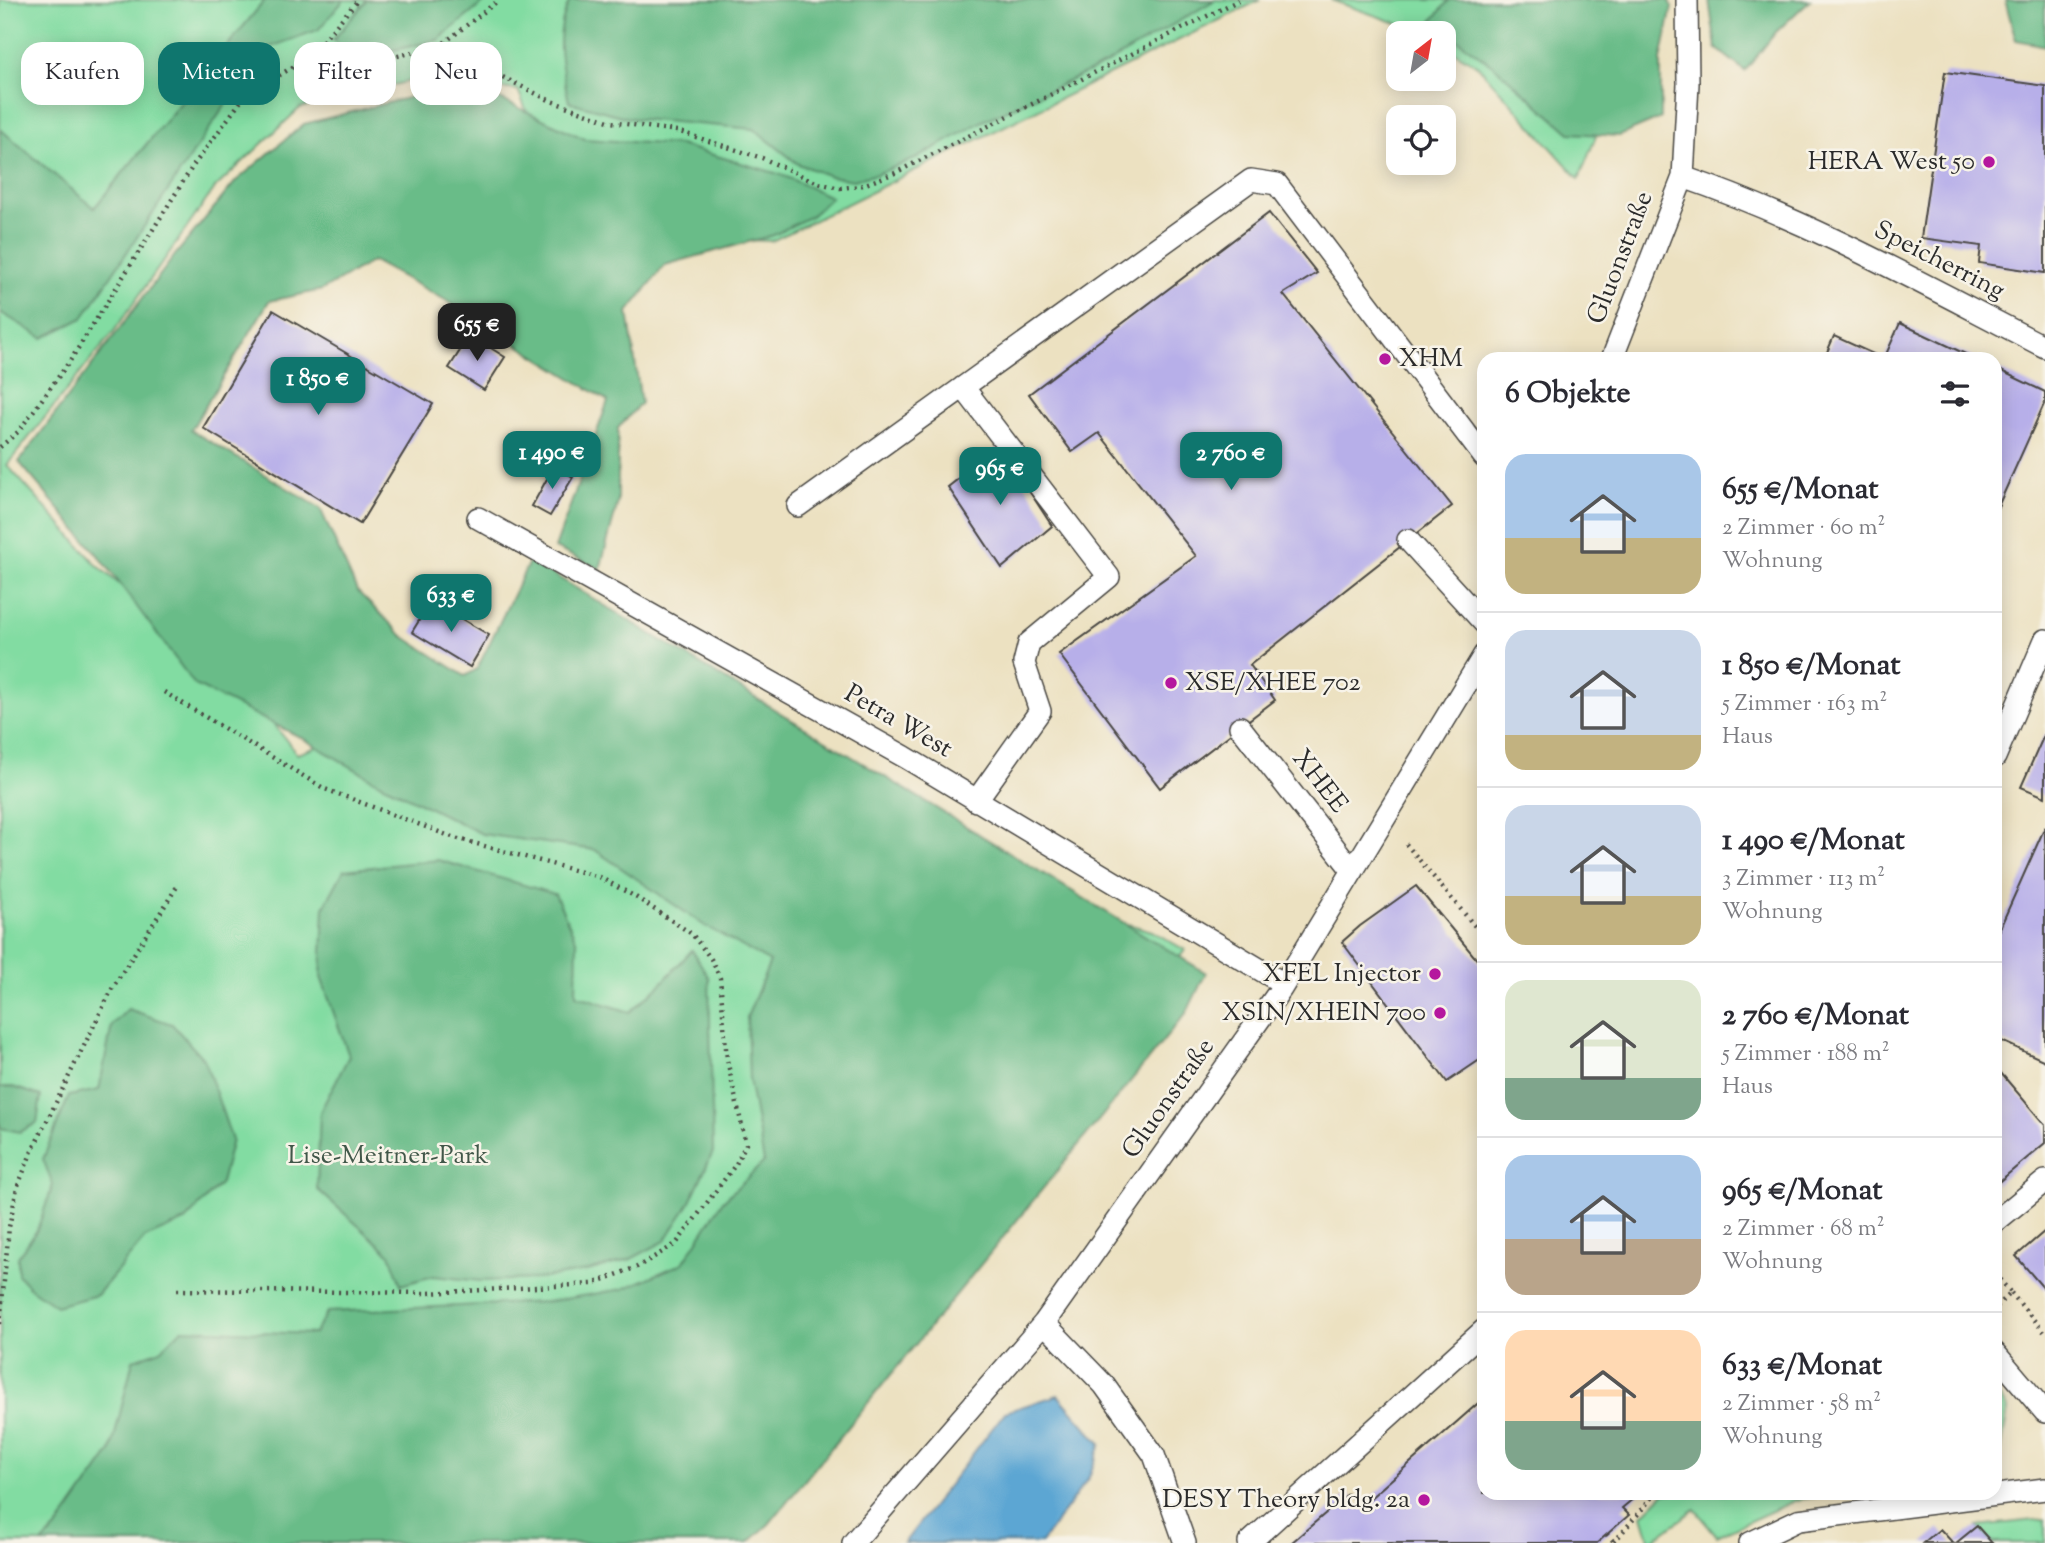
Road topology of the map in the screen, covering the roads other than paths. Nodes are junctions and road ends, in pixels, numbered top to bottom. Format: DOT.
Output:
graph roads {
  1 [pos="1687,0"];
  2 [pos="1683,177"];
  3 [pos="1845,245"];
  4 [pos="2045,347"];
  5 [pos="1615,352"];
  6 [pos="963,387"];
  7 [pos="1477,448"];
  8 [pos="798,506"];
  9 [pos="478,518"];
  10 [pos="1408,540"];
  11 [pos="1477,615"];
  12 [pos="2045,640"];
  13 [pos="1477,666"];
  14 [pos="1240,727"];
  15 [pos="2002,741"];
  16 [pos="976,802"];
  17 [pos="1353,871"];
  18 [pos="1284,984"];
  19 [pos="2045,1181"];
  20 [pos="2002,1216"];
  21 [pos="1044,1323"];
  22 [pos="1477,1336"];
  23 [pos="2002,1361"];
  24 [pos="2045,1412"];
  25 [pos="2045,1489"];
  26 [pos="2002,1494"];
  27 [pos="1957,1500"];
  28 [pos="853,1543"];
  29 [pos="1185,1543"];
  30 [pos="1249,1543"];
  31 [pos="1750,1543"];
  1 -- 2 [label="lane, Gluonstraße"];
  2 -- 3 [label="lane, Gluonstraße"];
  2 -- 5 [label="lane, Gluonstraße"];
  3 -- 4 [label="lane, Speicherring"];
  6 -- 7 [label="lane"];
  6 -- 8 [label="lane"];
  6 -- 16 [label="lane"];
  9 -- 16 [label="lane, Petra West"];
  10 -- 11 [label="lane"];
  12 -- 15 [label="lane"];
  13 -- 17 [label="lane, Gluonstraße"];
  14 -- 17 [label="lane, XHEE"];
  16 -- 18 [label="lane, Petra West"];
  17 -- 18 [label="lane, Gluonstraße"];
  18 -- 21 [label="lane, Gluonstraße"];
  19 -- 20 [label="lane"];
  21 -- 28 [label="lane, Gluonstraße"];
  21 -- 29 [label="lane"];
  22 -- 30 [label="lane"];
  23 -- 24 [label="lane"];
  25 -- 26 [label="lane"];
  27 -- 31 [label="lane"];
}
